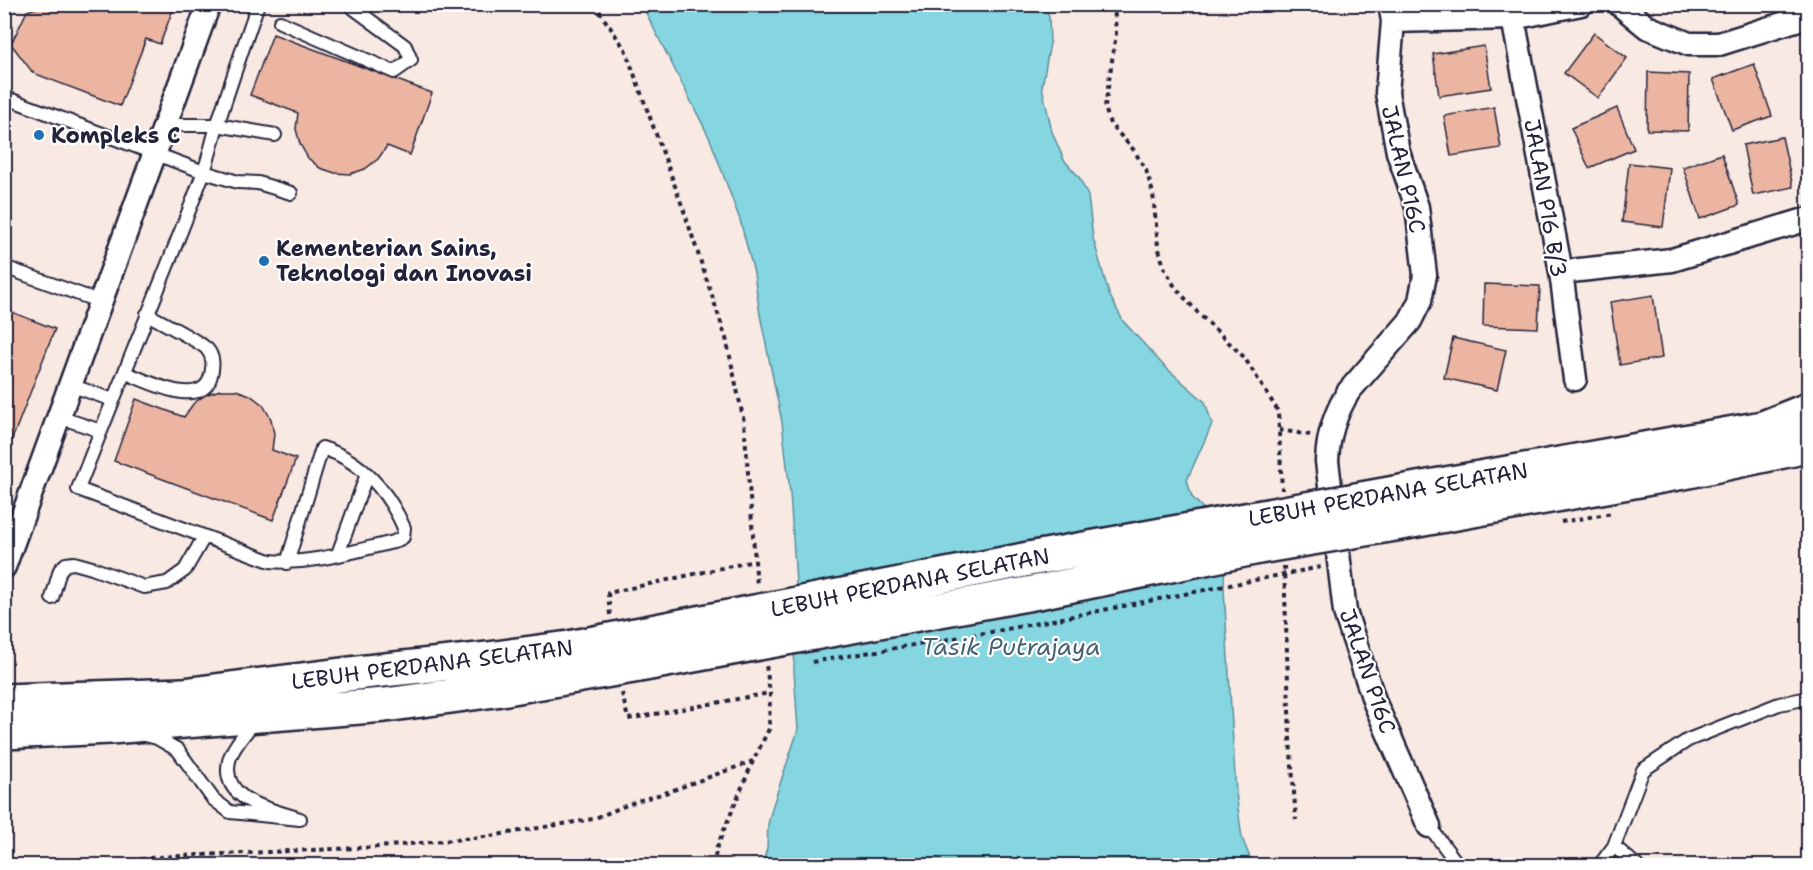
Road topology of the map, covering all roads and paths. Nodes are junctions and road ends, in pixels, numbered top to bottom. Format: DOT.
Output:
graph roads {
  1 [pos="209,4"];
  2 [pos="258,4"];
  3 [pos="348,4"];
  4 [pos="594,4"];
  5 [pos="1114,4"];
  6 [pos="1581,4"];
  7 [pos="1619,4"];
  8 [pos="1392,13"];
  9 [pos="1809,16"];
  10 [pos="1513,18"];
  11 [pos="280,22"];
  12 [pos="4,97"];
  13 [pos="165,125"];
  14 [pos="217,125"];
  15 [pos="275,135"];
  16 [pos="155,153"];
  17 [pos="204,172"];
  18 [pos="291,193"];
  19 [pos="1809,219"];
  20 [pos="4,267"];
  21 [pos="1561,272"];
  22 [pos="101,302"];
  23 [pos="147,314"];
  24 [pos="126,373"];
  25 [pos="1575,379"];
  26 [pos="70,385"];
  27 [pos="113,400"];
  28 [pos="1809,410"];
  29 [pos="59,417"];
  30 [pos="1279,430"];
  31 [pos="101,431"];
  32 [pos="1328,441"];
  33 [pos="1809,444"];
  34 [pos="367,474"];
  35 [pos="1282,492"];
  36 [pos="1398,508"];
  37 [pos="1616,512"];
  38 [pos="1558,523"];
  39 [pos="204,537"];
  40 [pos="338,554"];
  41 [pos="1284,558"];
  42 [pos="754,561"];
  43 [pos="287,563"];
  44 [pos="1339,563"];
  45 [pos="5,566"];
  46 [pos="1284,575"];
  47 [pos="758,593"];
  48 [pos="52,598"];
  49 [pos="765,658"];
  50 [pos="801,663"];
  51 [pos="627,666"];
  52 [pos="778,667"];
  53 [pos="767,669"];
  54 [pos="756,671"];
  55 [pos="770,693"];
  56 [pos="1809,698"];
  57 [pos="4,701"];
  58 [pos="258,716"];
  59 [pos="110,727"];
  60 [pos="4,732"];
  61 [pos="753,761"];
  62 [pos="1296,820"];
  63 [pos="1429,826"];
  64 [pos="1614,846"];
  65 [pos="96,866"];
  66 [pos="714,866"];
  67 [pos="1459,866"];
  68 [pos="1599,866"];
  69 [pos="1636,866"];
  1 -- 13 [label="street"];
  2 -- 14 [label="lane"];
  3 -- 11 [label="lane"];
  4 -- 42 [label="path"];
  5 -- 30 [label="path"];
  6 -- 10 [label="street"];
  7 -- 9 [label="street"];
  8 -- 10 [label="street"];
  8 -- 32 [label="street, JALAN P16C"];
  10 -- 21 [label="street, JALAN P16 B/3"];
  12 -- 16 [label="lane"];
  13 -- 14 [label="lane"];
  13 -- 16 [label="street"];
  14 -- 15 [label="lane"];
  14 -- 17 [label="lane"];
  16 -- 17 [label="lane"];
  16 -- 22 [label="street"];
  17 -- 18 [label="lane"];
  17 -- 23 [label="lane"];
  19 -- 21 [label="street"];
  20 -- 22 [label="lane"];
  21 -- 25 [label="street, JALAN P16 B/3"];
  22 -- 26 [label="street"];
  23 -- 24 [label="lane"];
  23 -- 24 [label="lane"];
  24 -- 27 [label="lane"];
  26 -- 27 [label="lane"];
  26 -- 29 [label="street"];
  27 -- 31 [label="lane"];
  28 -- 36 [label="main road, LEBUH PERDANA SELATAN"];
  29 -- 31 [label="lane"];
  29 -- 45 [label="street"];
  30 -- 32 [label="path"];
  30 -- 35 [label="path"];
  31 -- 39 [label="lane"];
  32 -- 44 [label="street, JALAN P16C"];
  33 -- 36 [label="main road, LEBUH PERDANA SELATAN"];
  34 -- 40 [label="lane"];
  34 -- 40 [label="lane"];
  34 -- 43 [label="lane"];
  36 -- 51 [label="main road, LEBUH PERDANA SELATAN, bridge"];
  37 -- 38 [label="path"];
  39 -- 43 [label="lane"];
  39 -- 48 [label="lane"];
  40 -- 43 [label="lane"];
  41 -- 46 [label="path"];
  42 -- 47 [label="path"];
  42 -- 51 [label="path"];
  44 -- 46 [label="path"];
  44 -- 63 [label="street, JALAN P16C"];
  46 -- 50 [label="path"];
  46 -- 62 [label="path"];
  49 -- 53 [label="path"];
  51 -- 55 [label="path"];
  51 -- 57 [label="main road, LEBUH PERDANA SELATAN"];
  51 -- 58 [label="main road, LEBUH PERDANA SELATAN"];
  52 -- 53 [label="path"];
  53 -- 54 [label="path"];
  53 -- 55 [label="path"];
  55 -- 61 [label="path"];
  56 -- 64 [label="lane"];
  58 -- 59 [label="main road, LEBUH PERDANA SELATAN"];
  58 -- 59 [label="lane"];
  59 -- 60 [label="main road, LEBUH PERDANA SELATAN"];
  61 -- 65 [label="path"];
  61 -- 66 [label="path"];
  63 -- 67 [label="lane"];
  64 -- 68 [label="lane"];
  64 -- 69 [label="lane"];
}
